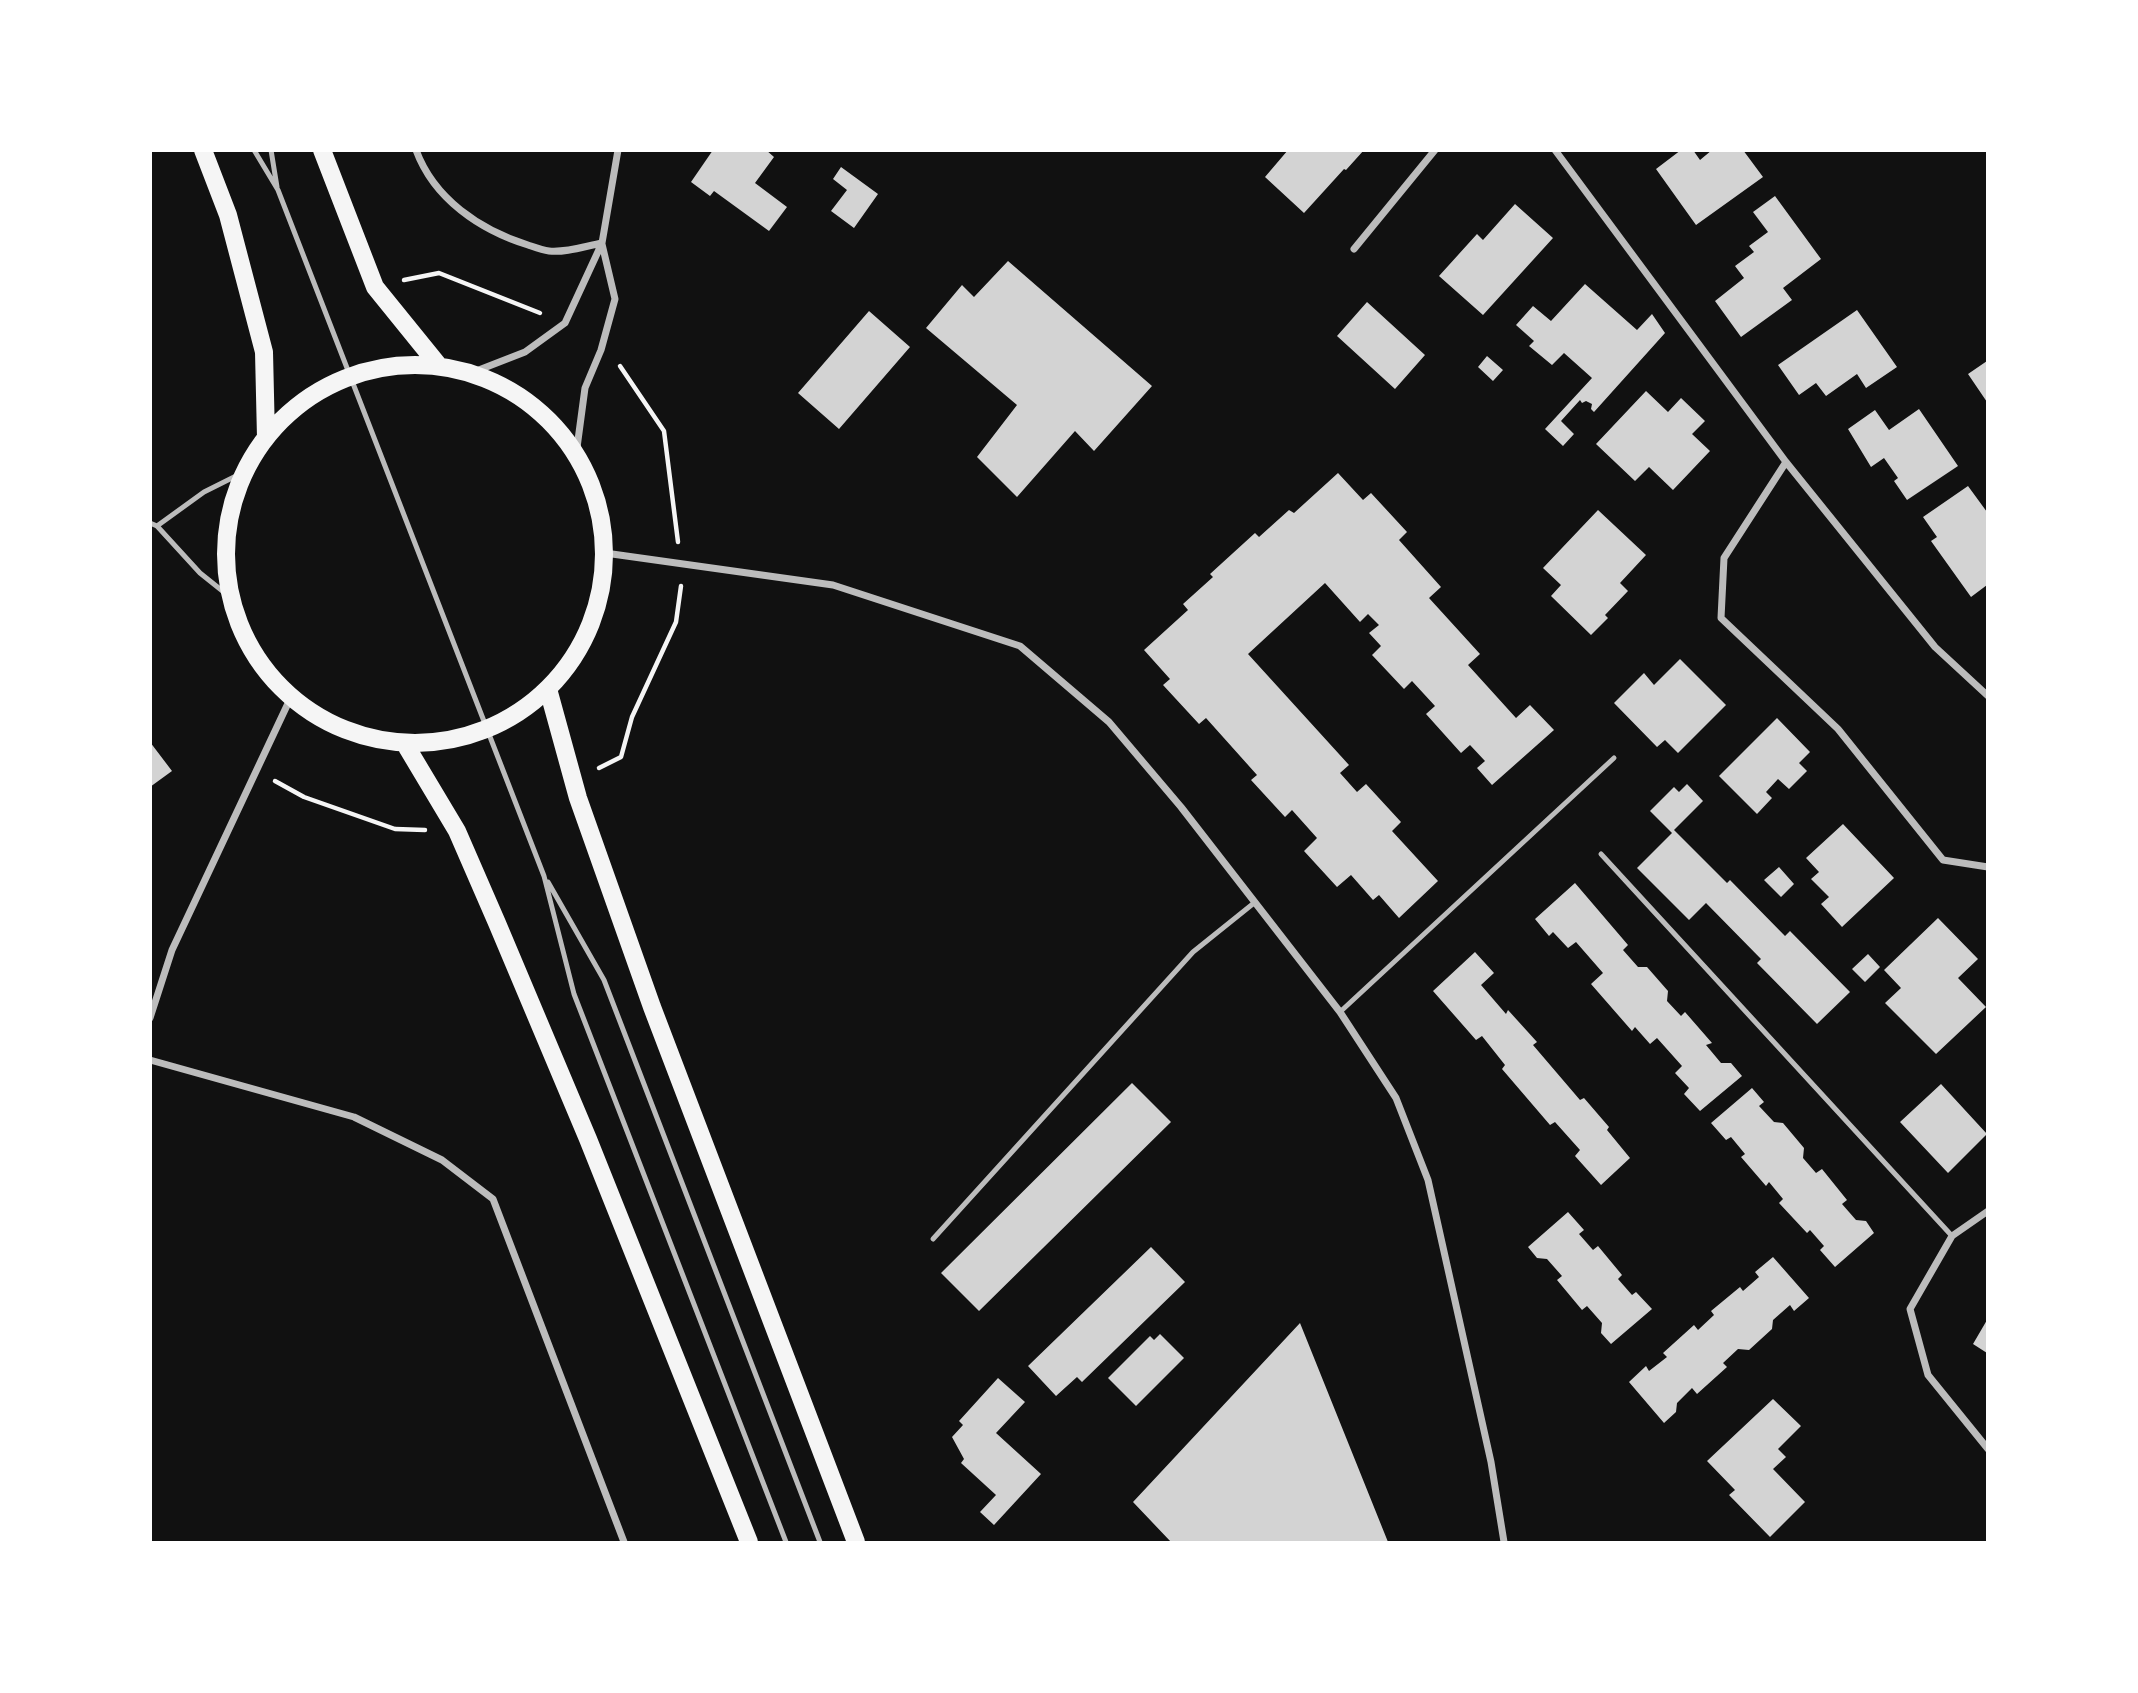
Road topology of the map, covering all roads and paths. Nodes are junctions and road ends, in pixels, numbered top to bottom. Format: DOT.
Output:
graph roads {
  1 [pos="197,150"];
  2 [pos="203,150"];
  3 [pos="254,150"];
  4 [pos="271,150"];
  5 [pos="322,150"];
  6 [pos="416,150"];
  7 [pos="618,150"];
  8 [pos="1435,150"];
  9 [pos="1555,150"];
  10 [pos="278,190"];
  11 [pos="228,215"];
  12 [pos="602,243"];
  13 [pos="1354,249"];
  14 [pos="375,287"];
  15 [pos="565,323"];
  16 [pos="601,350"];
  17 [pos="439,366"];
  18 [pos="471,373"];
  19 [pos="350,376"];
  20 [pos="266,438"];
  21 [pos="576,455"];
  22 [pos="1786,462"];
  23 [pos="246,471"];
  24 [pos="154,524"];
  25 [pos="605,553"];
  26 [pos="681,565"];
  27 [pos="230,597"];
  28 [pos="548,689"];
  29 [pos="1987,696"];
  30 [pos="291,697"];
  31 [pos="488,729"];
  32 [pos="405,744"];
  33 [pos="1614,758"];
  34 [pos="257,770"];
  35 [pos="574,781"];
  36 [pos="457,831"];
  37 [pos="1601,854"];
  38 [pos="1987,867"];
  39 [pos="544,876"];
  40 [pos="1254,903"];
  41 [pos="1340,1012"];
  42 [pos="150,1018"];
  43 [pos="150,1060"];
  44 [pos="1987,1211"];
  45 [pos="1952,1236"];
  46 [pos="933,1239"];
  47 [pos="1987,1449"];
  48 [pos="624,1542"];
  49 [pos="749,1542"];
  50 [pos="786,1542"];
  51 [pos="820,1542"];
  52 [pos="856,1542"];
  53 [pos="1504,1542"];
  1 -- 11 [label="main road"];
  2 -- 11 [label="main road"];
  3 -- 10 [label="lane"];
  4 -- 10 [label="lane"];
  5 -- 14 [label="main road"];
  6 -- 12 [label="street"];
  7 -- 12 [label="street"];
  8 -- 13 [label="street"];
  9 -- 22 [label="street"];
  10 -- 19 [label="lane"];
  11 -- 20 [label="main road"];
  12 -- 15 [label="street"];
  12 -- 16 [label="street"];
  14 -- 15 [label="path"];
  14 -- 17 [label="main road"];
  15 -- 18 [label="street"];
  16 -- 21 [label="street"];
  16 -- 26 [label="path"];
  17 -- 18 [label="main road"];
  17 -- 19 [label="main road"];
  18 -- 21 [label="main road"];
  19 -- 20 [label="main road"];
  19 -- 31 [label="lane"];
  20 -- 23 [label="main road"];
  21 -- 25 [label="main road"];
  22 -- 29 [label="street"];
  22 -- 38 [label="street"];
  23 -- 24 [label="lane"];
  23 -- 27 [label="main road"];
  24 -- 27 [label="lane"];
  25 -- 26 [label="street"];
  25 -- 28 [label="main road"];
  26 -- 35 [label="path"];
  26 -- 40 [label="street"];
  27 -- 30 [label="main road"];
  28 -- 31 [label="main road"];
  28 -- 35 [label="main road"];
  30 -- 32 [label="main road"];
  30 -- 34 [label="street"];
  31 -- 32 [label="main road"];
  31 -- 39 [label="lane"];
  32 -- 36 [label="main road"];
  33 -- 41 [label="lane"];
  34 -- 36 [label="path"];
  34 -- 42 [label="street"];
  35 -- 52 [label="main road"];
  36 -- 49 [label="main road"];
  37 -- 45 [label="lane"];
  39 -- 50 [label="lane"];
  39 -- 51 [label="lane"];
  40 -- 41 [label="street"];
  40 -- 46 [label="lane"];
  41 -- 53 [label="street"];
  43 -- 48 [label="street"];
  44 -- 45 [label="street"];
  45 -- 47 [label="street"];
}
